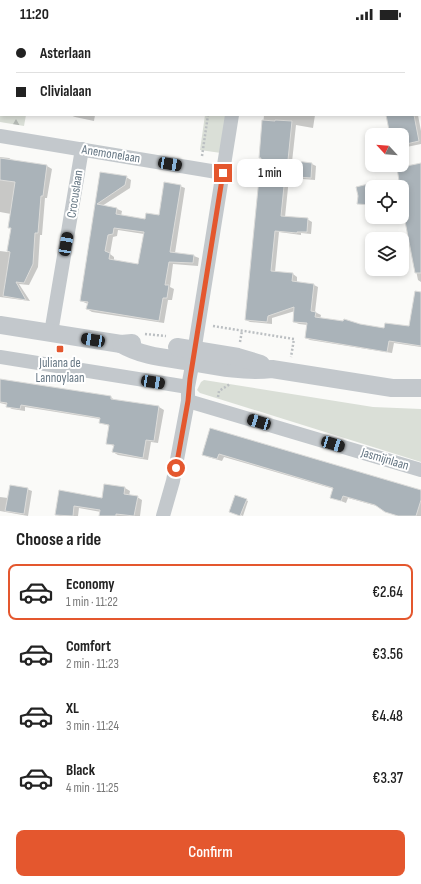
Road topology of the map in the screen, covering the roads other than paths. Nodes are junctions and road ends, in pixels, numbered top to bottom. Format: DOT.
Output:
graph roads {
  1 [pos="232,116"];
  2 [pos="0,136"];
  3 [pos="82,149"];
  4 [pos="223,173"];
  5 [pos="0,325"];
  6 [pos="52,334"];
  7 [pos="193,356"];
  8 [pos="0,357"];
  9 [pos="420,388"];
  10 [pos="188,394"];
  11 [pos="421,470"];
  12 [pos="163,516"];
  1 -- 4 [label="street"];
  2 -- 3 [label="street, Anemonelaan"];
  3 -- 4 [label="street, Anemonelaan"];
  3 -- 6 [label="street, Crocuslaan"];
  4 -- 7 [label="street"];
  5 -- 6 [label="street"];
  6 -- 7 [label="street"];
  7 -- 9 [label="street"];
  7 -- 10 [label="street"];
  8 -- 10 [label="street"];
  10 -- 11 [label="street, Jasmijnlaan"];
  10 -- 12 [label="street"];
}
